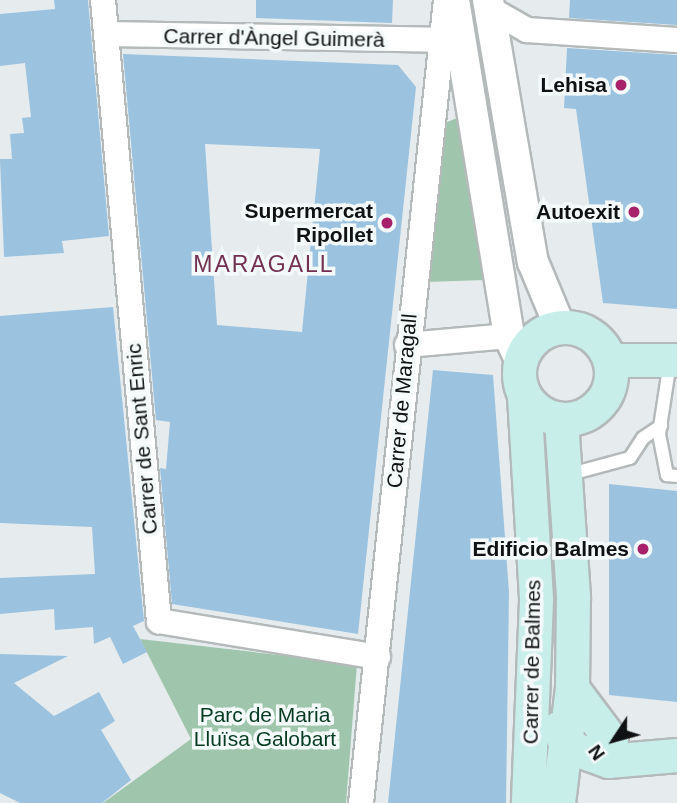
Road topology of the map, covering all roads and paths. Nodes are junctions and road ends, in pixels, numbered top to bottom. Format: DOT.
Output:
graph roads {
  1 [pos="103,0"];
  2 [pos="446,0"];
  3 [pos="454,0"];
  4 [pos="489,4"];
  5 [pos="106,34"];
  6 [pos="442,40"];
  7 [pos="677,40"];
  8 [pos="560,327"];
  9 [pos="407,345"];
  10 [pos="515,348"];
  11 [pos="610,360"];
  12 [pos="675,362"];
  13 [pos="524,396"];
  14 [pos="561,420"];
  15 [pos="661,426"];
  16 [pos="565,475"];
  17 [pos="677,476"];
  18 [pos="536,600"];
  19 [pos="378,657"];
  20 [pos="572,688"];
  21 [pos="567,746"];
  22 [pos="610,751"];
  23 [pos="677,754"];
  24 [pos="546,802"];
  25 [pos="361,803"];
  1 -- 5 [label="street"];
  2 -- 6 [label="street, Carrer de Maragall"];
  3 -- 10 [label="street"];
  4 -- 7 [label="street"];
  4 -- 8 [label="street"];
  5 -- 6 [label="street, Carrer d'Àngel Guimerà"];
  5 -- 19 [label="street, Carrer de Sant Enric"];
  6 -- 9 [label="street, Carrer de Maragall"];
  8 -- 10 [label="main road"];
  8 -- 11 [label="main road"];
  9 -- 10 [label="street"];
  9 -- 19 [label="street, Carrer de Maragall"];
  10 -- 13 [label="main road"];
  11 -- 12 [label="main road"];
  11 -- 14 [label="main road"];
  12 -- 15 [label="lane"];
  13 -- 14 [label="main road"];
  13 -- 18 [label="main road, Carrer de Balmes"];
  14 -- 16 [label="main road, Carrer de Balmes"];
  15 -- 16 [label="lane"];
  15 -- 17 [label="lane"];
  16 -- 20 [label="main road, Carrer de Balmes"];
  18 -- 21 [label="main road"];
  18 -- 24 [label="main road, Carrer de Balmes"];
  19 -- 25 [label="street, Carrer de Maragall"];
  20 -- 21 [label="main road, Carrer de Balmes"];
  20 -- 22 [label="main road"];
  21 -- 22 [label="main road"];
  21 -- 24 [label="main road, Carrer de Balmes"];
  22 -- 23 [label="main road"];
  22 -- 24 [label="main road"];
}
